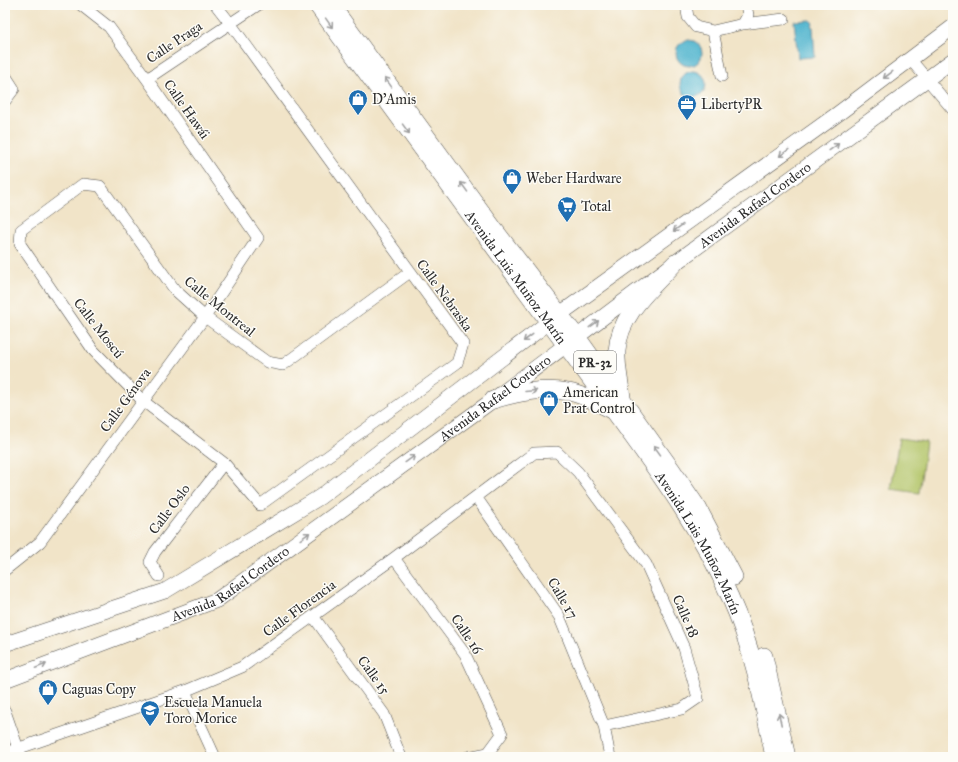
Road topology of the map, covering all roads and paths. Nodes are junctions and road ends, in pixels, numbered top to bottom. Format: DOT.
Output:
graph roads {
  1 [pos="81,5"];
  2 [pos="216,5"];
  3 [pos="258,5"];
  4 [pos="317,5"];
  5 [pos="331,5"];
  6 [pos="686,5"];
  7 [pos="746,5"];
  8 [pos="784,19"];
  9 [pos="230,23"];
  10 [pos="743,24"];
  11 [pos="953,27"];
  12 [pos="713,31"];
  13 [pos="910,59"];
  14 [pos="953,60"];
  15 [pos="5,75"];
  16 [pos="722,76"];
  17 [pos="147,78"];
  18 [pos="928,79"];
  19 [pos="5,101"];
  20 [pos="953,110"];
  21 [pos="258,238"];
  22 [pos="20,244"];
  23 [pos="675,263"];
  24 [pos="410,272"];
  25 [pos="206,317"];
  26 [pos="554,318"];
  27 [pos="572,341"];
  28 [pos="492,400"];
  29 [pos="143,401"];
  30 [pos="619,406"];
  31 [pos="224,463"];
  32 [pos="578,472"];
  33 [pos="476,497"];
  34 [pos="394,558"];
  35 [pos="5,570"];
  36 [pos="159,576"];
  37 [pos="313,616"];
  38 [pos="5,644"];
  39 [pos="5,680"];
  40 [pos="185,692"];
  41 [pos="5,710"];
  42 [pos="604,726"];
  43 [pos="5,753"];
  44 [pos="19,753"];
  45 [pos="215,757"];
  46 [pos="401,757"];
  47 [pos="468,757"];
  48 [pos="610,757"];
  49 [pos="774,757"];
  50 [pos="787,757"];
  1 -- 17 [label="street, Calle Hawái"];
  2 -- 9 [label="street, Calle Nebraska"];
  3 -- 9 [label="street, Calle Praga"];
  4 -- 26 [label="main road, Avenida Luis Muñoz Marín / PR-32, one-way"];
  26 -- 5 [label="main road, Avenida Luis Muñoz Marín / PR-32, one-way"];
  6 -- 12 [label="street"];
  7 -- 10 [label="street"];
  8 -- 10 [label="street"];
  9 -- 17 [label="street, Calle Praga"];
  9 -- 24 [label="street, Calle Nebraska"];
  10 -- 12 [label="street"];
  11 -- 13 [label="main road, Avenida Rafael Cordero"];
  12 -- 16 [label="street"];
  13 -- 18 [label="street"];
  13 -- 26 [label="main road, Avenida Rafael Cordero, one-way"];
  14 -- 18 [label="main road, Avenida Rafael Cordero"];
  15 -- 19 [label="street"];
  17 -- 21 [label="street, Calle Hawái"];
  18 -- 20 [label="street"];
  23 -- 18 [label="main road, Avenida Rafael Cordero, one-way"];
  21 -- 25 [label="street, Calle Génova"];
  22 -- 25 [label="street, Calle Montreal"];
  22 -- 29 [label="street, Calle Moscú"];
  27 -- 23 [label="main road, Avenida Rafael Cordero, one-way"];
  23 -- 30 [label="main road"];
  24 -- 25 [label="street, Calle Montreal"];
  24 -- 31 [label="street, Calle Nebraska"];
  25 -- 29 [label="street, Calle Génova"];
  26 -- 27 [label="main road, Avenida Luis Muñoz Marín / PR-32"];
  26 -- 38 [label="main road, Avenida Rafael Cordero, one-way"];
  27 -- 28 [label="main road, Avenida Rafael Cordero"];
  27 -- 30 [label="main road, Avenida Luis Muñoz Marín / PR-32"];
  28 -- 30 [label="main road, one-way"];
  39 -- 28 [label="main road, Avenida Rafael Cordero, one-way"];
  29 -- 31 [label="street, Calle Moscú"];
  29 -- 35 [label="street, Calle Génova"];
  30 -- 49 [label="main road, Avenida Luis Muñoz Marín / PR-32"];
  50 -- 30 [label="main road, Avenida Luis Muñoz Marín / PR-32, one-way"];
  31 -- 36 [label="street, Calle Oslo"];
  32 -- 33 [label="street, Calle Florencia"];
  32 -- 42 [label="street, Calle 18"];
  33 -- 34 [label="street, Calle Florencia"];
  33 -- 42 [label="street, Calle 17"];
  34 -- 37 [label="street, Calle Florencia"];
  34 -- 47 [label="street, Calle 16"];
  37 -- 40 [label="street, Calle Florencia"];
  37 -- 46 [label="street, Calle 15"];
  40 -- 44 [label="street, Calle Florencia"];
  40 -- 45 [label="street"];
  41 -- 44 [label="street"];
  42 -- 48 [label="street, Calle 17"];
  43 -- 44 [label="street, Calle Florencia"];
}
